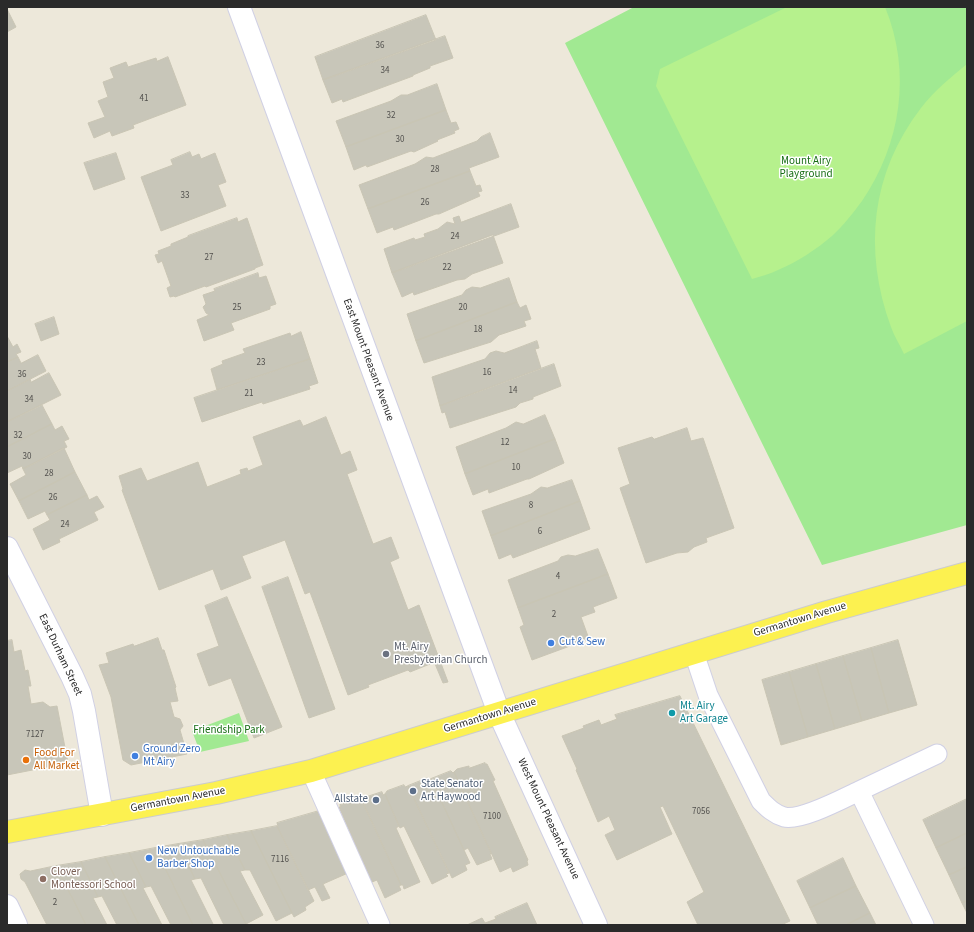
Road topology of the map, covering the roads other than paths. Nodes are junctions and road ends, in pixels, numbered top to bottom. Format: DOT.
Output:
graph roads {
  1 [pos="238,7"];
  2 [pos="7,548"];
  3 [pos="967,573"];
  4 [pos="694,653"];
  5 [pos="499,713"];
  6 [pos="936,754"];
  7 [pos="311,771"];
  8 [pos="859,791"];
  9 [pos="102,815"];
  10 [pos="7,832"];
  11 [pos="7,906"];
  12 [pos="16,925"];
  13 [pos="380,925"];
  14 [pos="596,925"];
  15 [pos="924,925"];
  1 -- 5 [label="street, East Mount Pleasant Avenue"];
  2 -- 9 [label="street, East Durham Street"];
  3 -- 4 [label="main road, Germantown Avenue"];
  4 -- 5 [label="main road, Germantown Avenue"];
  4 -- 8 [label="lane"];
  5 -- 7 [label="main road, Germantown Avenue"];
  5 -- 14 [label="street, West Mount Pleasant Avenue"];
  6 -- 8 [label="lane"];
  7 -- 9 [label="main road, Germantown Avenue"];
  7 -- 13 [label="lane"];
  8 -- 15 [label="lane"];
  9 -- 10 [label="main road, Germantown Avenue"];
  11 -- 12 [label="street"];
}
